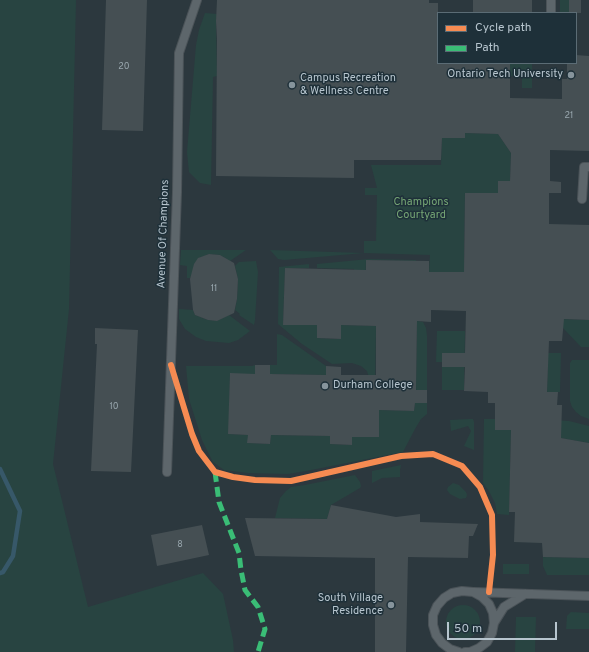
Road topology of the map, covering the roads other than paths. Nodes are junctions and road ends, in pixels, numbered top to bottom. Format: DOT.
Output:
graph roads {
  1 [pos="197,0"];
  2 [pos="551,0"];
  3 [pos="551,12"];
  4 [pos="589,167"];
  5 [pos="582,199"];
  6 [pos="166,472"];
  7 [pos="472,592"];
  8 [pos="526,594"];
  9 [pos="589,596"];
  10 [pos="494,623"];
  11 [pos="459,652"];
  12 [pos="465,652"];
  1 -- 6 [label="lane, Avenue Of Champions"];
  2 -- 3 [label="lane"];
  4 -- 5 [label="lane"];
  7 -- 8 [label="lane"];
  7 -- 10 [label="lane"];
  7 -- 11 [label="lane"];
  8 -- 9 [label="lane"];
  8 -- 10 [label="lane"];
  10 -- 12 [label="lane"];
}
